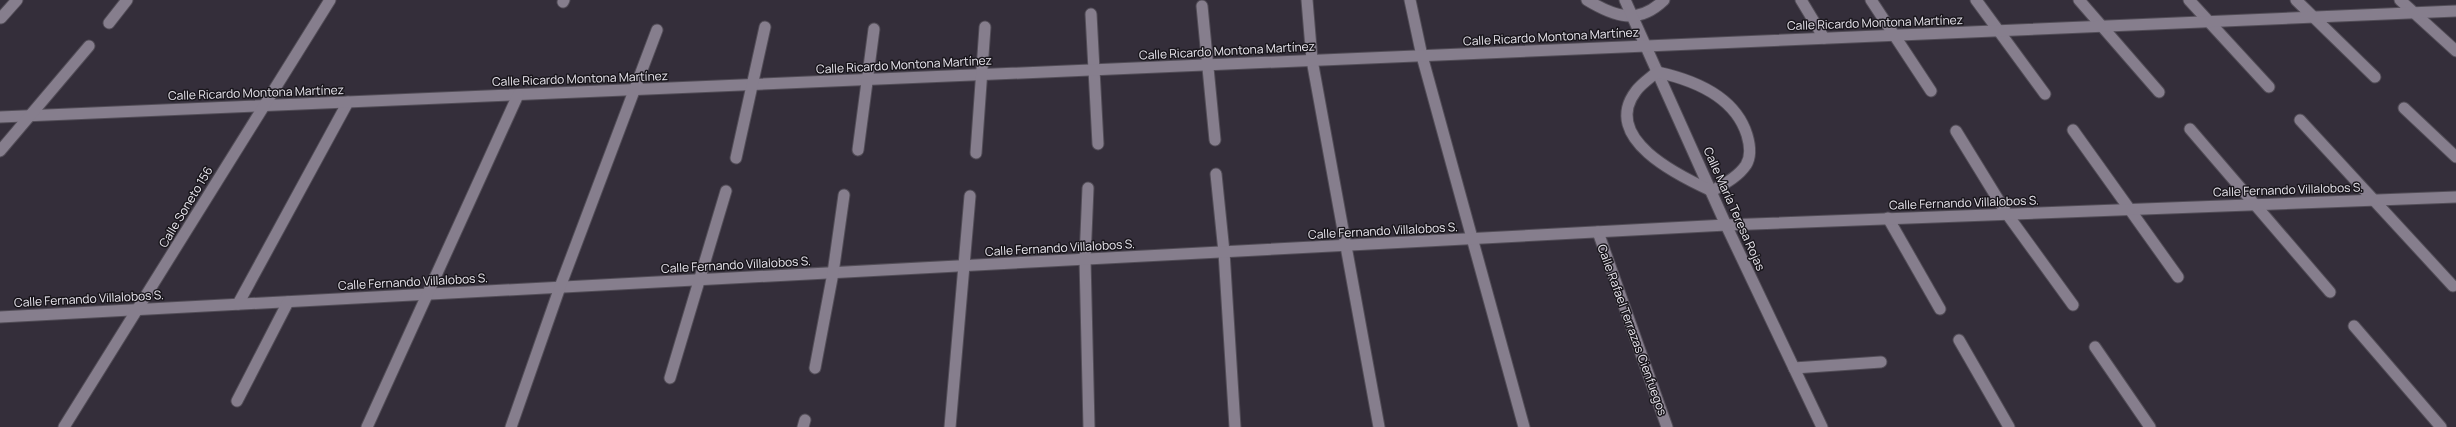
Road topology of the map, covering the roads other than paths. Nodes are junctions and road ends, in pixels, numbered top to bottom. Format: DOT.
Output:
graph roads {
  1 [pos="17,0"];
  2 [pos="126,0"];
  3 [pos="330,0"];
  4 [pos="1307,0"];
  5 [pos="1410,0"];
  6 [pos="1587,0"];
  7 [pos="1624,0"];
  8 [pos="1664,0"];
  9 [pos="1801,0"];
  10 [pos="1871,0"];
  11 [pos="1976,0"];
  12 [pos="2079,0"];
  13 [pos="2189,0"];
  14 [pos="2296,0"];
  15 [pos="2400,0"];
  16 [pos="1202,6"];
  17 [pos="2456,11"];
  18 [pos="2415,13"];
  19 [pos="1091,14"];
  20 [pos="2315,17"];
  21 [pos="1,18"];
  22 [pos="1633,18"];
  23 [pos="2211,22"];
  24 [pos="109,23"];
  25 [pos="2102,26"];
  26 [pos="765,27"];
  27 [pos="986,27"];
  28 [pos="874,29"];
  29 [pos="657,30"];
  30 [pos="1997,31"];
  31 [pos="1894,36"];
  32 [pos="1824,38"];
  33 [pos="89,46"];
  34 [pos="1645,46"];
  35 [pos="2456,50"];
  36 [pos="1422,56"];
  37 [pos="1312,60"];
  38 [pos="1209,65"];
  39 [pos="1093,70"];
  40 [pos="1657,72"];
  41 [pos="982,75"];
  42 [pos="2375,77"];
  43 [pos="866,80"];
  44 [pos="753,85"];
  45 [pos="2269,87"];
  46 [pos="636,90"];
  47 [pos="1931,91"];
  48 [pos="2159,92"];
  49 [pos="2045,94"];
  50 [pos="518,95"];
  51 [pos="348,102"];
  52 [pos="262,105"];
  53 [pos="2404,108"];
  54 [pos="29,116"];
  55 [pos="0,117"];
  56 [pos="2300,120"];
  57 [pos="2190,129"];
  58 [pos="2072,130"];
  59 [pos="1956,131"];
  60 [pos="1215,140"];
  61 [pos="1098,144"];
  62 [pos="858,150"];
  63 [pos="0,152"];
  64 [pos="976,153"];
  65 [pos="2456,157"];
  66 [pos="736,158"];
  67 [pos="1216,174"];
  68 [pos="1088,188"];
  69 [pos="726,191"];
  70 [pos="1712,191"];
  71 [pos="844,195"];
  72 [pos="970,196"];
  73 [pos="2456,197"];
  74 [pos="2373,200"];
  75 [pos="2254,205"];
  76 [pos="2129,209"];
  77 [pos="2007,214"];
  78 [pos="1888,218"];
  79 [pos="1726,225"];
  80 [pos="1598,232"];
  81 [pos="1474,239"];
  82 [pos="1344,246"];
  83 [pos="1224,252"];
  84 [pos="1085,259"];
  85 [pos="964,266"];
  86 [pos="833,273"];
  87 [pos="2178,277"];
  88 [pos="701,280"];
  89 [pos="2453,286"];
  90 [pos="560,287"];
  91 [pos="2330,292"];
  92 [pos="426,295"];
  93 [pos="288,302"];
  94 [pos="238,304"];
  95 [pos="2073,305"];
  96 [pos="1940,309"];
  97 [pos="140,310"];
  98 [pos="0,317"];
  99 [pos="2354,326"];
  100 [pos="1959,340"];
  101 [pos="2095,347"];
  102 [pos="1881,362"];
  103 [pos="814,368"];
  104 [pos="1794,368"];
  105 [pos="670,378"];
  106 [pos="237,401"];
  107 [pos="64,427"];
  108 [pos="367,427"];
  109 [pos="510,427"];
  110 [pos="950,427"];
  111 [pos="1089,427"];
  112 [pos="1236,427"];
  113 [pos="1379,427"];
  114 [pos="1524,427"];
  115 [pos="1667,427"];
  116 [pos="1822,427"];
  117 [pos="2009,427"];
  118 [pos="2150,427"];
  119 [pos="2441,427"];
  1 -- 21 [label="street"];
  2 -- 24 [label="street"];
  3 -- 52 [label="street, Calle Soneto 156"];
  4 -- 37 [label="street"];
  5 -- 36 [label="street, Calle Fernando Villalobos S."];
  6 -- 22 [label="street"];
  7 -- 22 [label="street, Calle María Teresa Rojas"];
  8 -- 22 [label="street"];
  9 -- 32 [label="street"];
  10 -- 31 [label="street"];
  11 -- 30 [label="street"];
  12 -- 25 [label="street"];
  13 -- 23 [label="street"];
  14 -- 20 [label="street"];
  15 -- 18 [label="street"];
  16 -- 38 [label="street"];
  17 -- 18 [label="street, Calle Ricardo Montona Martínez"];
  18 -- 20 [label="street, Calle Ricardo Montona Martínez"];
  18 -- 35 [label="street"];
  19 -- 39 [label="street"];
  20 -- 23 [label="street, Calle Ricardo Montona Martínez"];
  20 -- 42 [label="street"];
  22 -- 34 [label="street, Calle María Teresa Rojas"];
  23 -- 25 [label="street, Calle Ricardo Montona Martínez"];
  23 -- 45 [label="street"];
  25 -- 30 [label="street, Calle Ricardo Montona Martínez"];
  25 -- 48 [label="street"];
  26 -- 44 [label="street"];
  27 -- 41 [label="street"];
  28 -- 43 [label="street"];
  29 -- 46 [label="street"];
  30 -- 31 [label="street, Calle Ricardo Montona Martínez"];
  30 -- 49 [label="street"];
  31 -- 32 [label="street, Calle Ricardo Montona Martínez"];
  31 -- 47 [label="street"];
  32 -- 34 [label="street, Calle Ricardo Montona Martínez"];
  33 -- 54 [label="street"];
  34 -- 36 [label="street, Calle Ricardo Montona Martínez"];
  34 -- 40 [label="street, Calle María Teresa Rojas"];
  36 -- 37 [label="street, Calle Ricardo Montona Martínez"];
  36 -- 81 [label="street, Calle Fernando Villalobos S."];
  37 -- 38 [label="street, Calle Ricardo Montona Martínez"];
  37 -- 82 [label="street"];
  38 -- 39 [label="street, Calle Ricardo Montona Martínez"];
  38 -- 60 [label="street"];
  39 -- 41 [label="street, Calle Ricardo Montona Martínez"];
  39 -- 61 [label="street"];
  40 -- 70 [label="street, Calle María Teresa Rojas"];
  40 -- 70 [label="street"];
  40 -- 70 [label="street"];
  41 -- 43 [label="street, Calle Ricardo Montona Martínez"];
  41 -- 64 [label="street"];
  43 -- 44 [label="street, Calle Ricardo Montona Martínez"];
  43 -- 62 [label="street"];
  44 -- 46 [label="street, Calle Ricardo Montona Martínez"];
  44 -- 66 [label="street"];
  46 -- 50 [label="street, Calle Ricardo Montona Martínez"];
  46 -- 90 [label="street"];
  50 -- 51 [label="street, Calle Ricardo Montona Martínez"];
  50 -- 92 [label="street"];
  51 -- 52 [label="street, Calle Ricardo Montona Martínez"];
  51 -- 94 [label="street"];
  52 -- 54 [label="street, Calle Ricardo Montona Martínez"];
  52 -- 97 [label="street, Calle Soneto 156"];
  53 -- 65 [label="street"];
  54 -- 55 [label="street, Calle Ricardo Montona Martínez"];
  54 -- 63 [label="street"];
  56 -- 74 [label="street"];
  57 -- 75 [label="street"];
  58 -- 76 [label="street"];
  59 -- 77 [label="street"];
  67 -- 83 [label="street"];
  68 -- 84 [label="street"];
  69 -- 88 [label="street"];
  70 -- 79 [label="street, Calle María Teresa Rojas"];
  71 -- 86 [label="street"];
  72 -- 85 [label="street"];
  73 -- 74 [label="street, Calle Fernando Villalobos S."];
  74 -- 75 [label="street, Calle Fernando Villalobos S."];
  74 -- 89 [label="street"];
  75 -- 76 [label="street, Calle Fernando Villalobos S."];
  75 -- 91 [label="street"];
  76 -- 77 [label="street, Calle Fernando Villalobos S."];
  76 -- 87 [label="street"];
  77 -- 78 [label="street, Calle Fernando Villalobos S."];
  77 -- 95 [label="street"];
  78 -- 79 [label="street, Calle Fernando Villalobos S."];
  78 -- 96 [label="street"];
  79 -- 80 [label="street, Calle Fernando Villalobos S."];
  79 -- 104 [label="street, Calle María Teresa Rojas"];
  80 -- 81 [label="street, Calle Fernando Villalobos S."];
  80 -- 115 [label="street, Calle Rafael Terrazas Cienfuegos"];
  81 -- 82 [label="street, Calle Fernando Villalobos S."];
  81 -- 114 [label="street, Calle Fernando Villalobos S."];
  82 -- 83 [label="street, Calle Fernando Villalobos S."];
  82 -- 113 [label="street"];
  83 -- 84 [label="street, Calle Fernando Villalobos S."];
  83 -- 112 [label="street"];
  84 -- 85 [label="street, Calle Fernando Villalobos S."];
  84 -- 111 [label="street"];
  85 -- 86 [label="street, Calle Fernando Villalobos S."];
  85 -- 110 [label="street"];
  86 -- 88 [label="street, Calle Fernando Villalobos S."];
  86 -- 103 [label="street"];
  88 -- 90 [label="street, Calle Fernando Villalobos S."];
  88 -- 105 [label="street"];
  90 -- 92 [label="street, Calle Fernando Villalobos S."];
  90 -- 109 [label="street"];
  92 -- 93 [label="street, Calle Fernando Villalobos S."];
  92 -- 108 [label="street"];
  93 -- 94 [label="street, Calle Fernando Villalobos S."];
  93 -- 106 [label="street"];
  94 -- 97 [label="street, Calle Fernando Villalobos S."];
  97 -- 98 [label="street, Calle Fernando Villalobos S."];
  97 -- 107 [label="street, Calle Soneto 156"];
  99 -- 119 [label="street"];
  100 -- 117 [label="street"];
  101 -- 118 [label="street"];
  102 -- 104 [label="street"];
  104 -- 116 [label="street, Calle María Teresa Rojas"];
}
